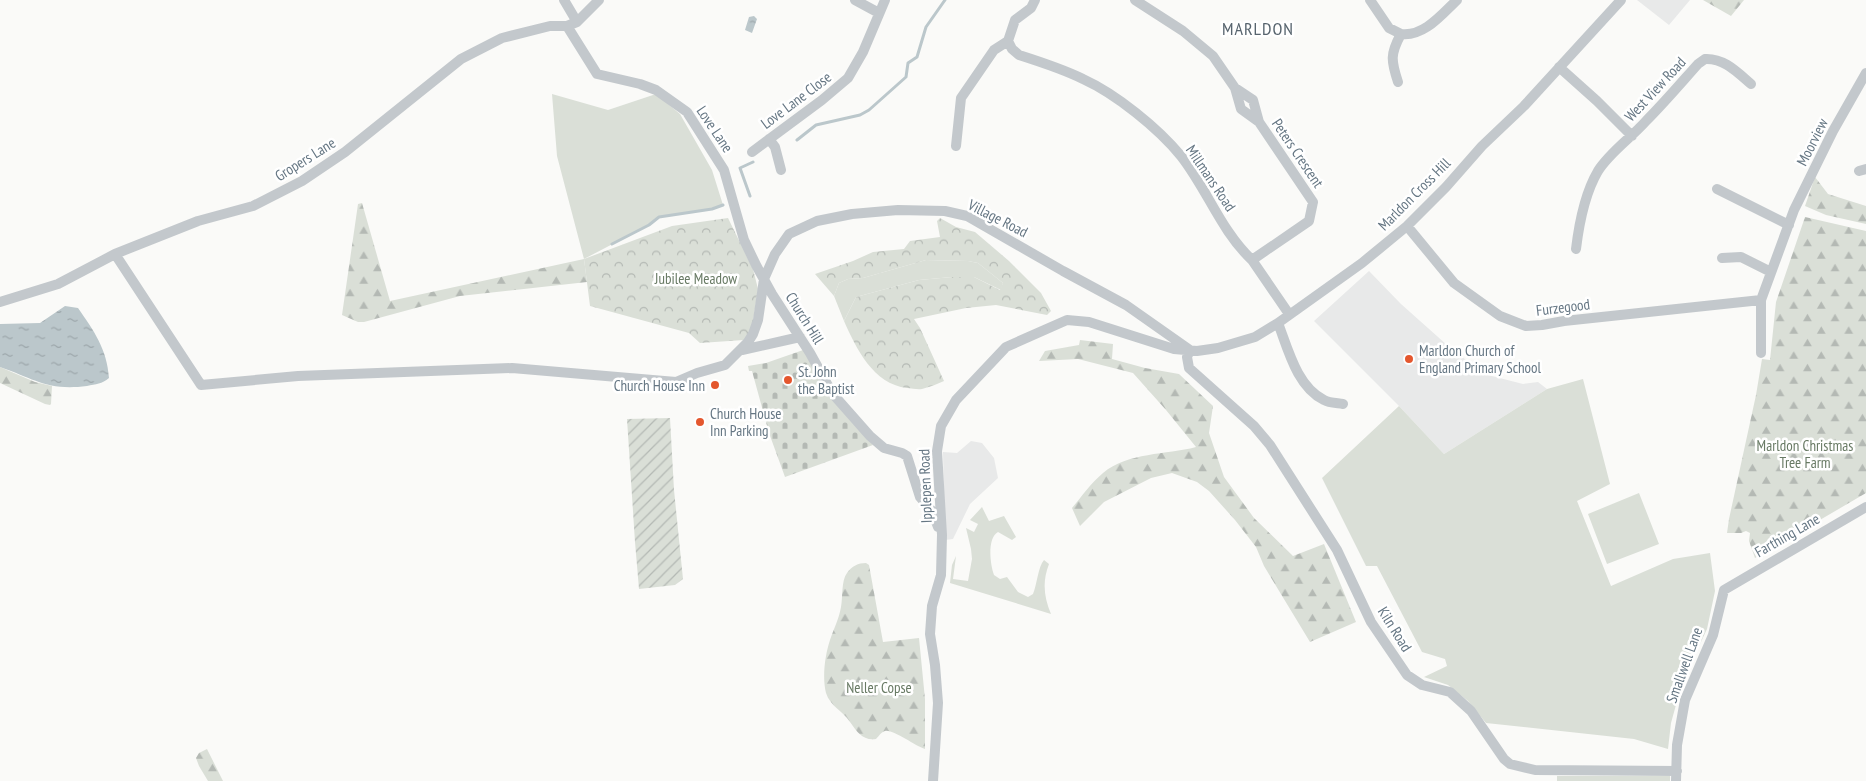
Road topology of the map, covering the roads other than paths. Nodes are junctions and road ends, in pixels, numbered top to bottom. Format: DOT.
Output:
graph roads {
  1 [pos="564,0"];
  2 [pos="599,0"];
  3 [pos="855,0"];
  4 [pos="885,0"];
  5 [pos="1035,0"];
  6 [pos="1135,0"];
  7 [pos="1370,0"];
  8 [pos="1457,0"];
  9 [pos="1614,2"];
  10 [pos="879,13"];
  11 [pos="577,22"];
  12 [pos="567,26"];
  13 [pos="1401,34"];
  14 [pos="1008,41"];
  15 [pos="1559,67"];
  16 [pos="1866,74"];
  17 [pos="1398,82"];
  18 [pos="1751,84"];
  19 [pos="1632,136"];
  20 [pos="769,139"];
  21 [pos="956,146"];
  22 [pos="752,152"];
  23 [pos="781,170"];
  24 [pos="1717,189"];
  25 [pos="1407,226"];
  26 [pos="1789,226"];
  27 [pos="1576,249"];
  28 [pos="115,254"];
  29 [pos="1722,258"];
  30 [pos="1252,260"];
  31 [pos="1771,272"];
  32 [pos="764,279"];
  33 [pos="1761,300"];
  34 [pos="0,302"];
  35 [pos="1289,314"];
  36 [pos="1278,323"];
  37 [pos="800,338"];
  38 [pos="742,350"];
  39 [pos="1190,350"];
  40 [pos="1761,353"];
  41 [pos="1343,404"];
  42 [pos="1866,507"];
  43 [pos="942,535"];
  44 [pos="1724,590"];
  45 [pos="1676,776"];
  46 [pos="933,781"];
  1 -- 11 [label="street"];
  2 -- 11 [label="street, Gropers Lane"];
  3 -- 10 [label="street"];
  4 -- 10 [label="street, Love Lane Close"];
  5 -- 14 [label="street"];
  6 -- 30 [label="street, Peters Crescent"];
  7 -- 13 [label="street"];
  8 -- 13 [label="street"];
  9 -- 15 [label="street, Marldon Cross Hill"];
  10 -- 20 [label="street, Love Lane Close"];
  11 -- 12 [label="street, Gropers Lane"];
  12 -- 28 [label="street, Gropers Lane"];
  12 -- 32 [label="street, Love Lane"];
  13 -- 17 [label="street"];
  14 -- 21 [label="street"];
  14 -- 30 [label="street, Millmans Road"];
  15 -- 19 [label="street, West View Road"];
  15 -- 25 [label="street, Marldon Cross Hill"];
  16 -- 26 [label="street, Moorview"];
  18 -- 19 [label="street, West View Road"];
  19 -- 27 [label="street, West View Road"];
  20 -- 22 [label="street, Love Lane Close"];
  20 -- 23 [label="street"];
  24 -- 26 [label="street"];
  25 -- 33 [label="street, Furzegood"];
  25 -- 35 [label="street, Marldon Cross Hill"];
  26 -- 31 [label="street, Moorview"];
  28 -- 34 [label="street, Gropers Lane"];
  28 -- 38 [label="street"];
  29 -- 31 [label="street"];
  30 -- 35 [label="street, Millmans Road"];
  31 -- 33 [label="street, Moorview"];
  32 -- 37 [label="street, Church Hill"];
  32 -- 38 [label="street, Village Road"];
  32 -- 39 [label="street, Village Road"];
  33 -- 40 [label="street"];
  35 -- 36 [label="street, Marldon Cross Hill"];
  36 -- 39 [label="street, Marldon Cross Hill"];
  36 -- 41 [label="street"];
  37 -- 38 [label="street"];
  37 -- 43 [label="street, Church Hill"];
  39 -- 43 [label="street, Ipplepen Road"];
  39 -- 45 [label="street, Kiln Road"];
  42 -- 44 [label="street, Farthing Lane"];
  43 -- 46 [label="street, Ipplepen Road"];
  44 -- 45 [label="street, Smallwell Lane"];
}
